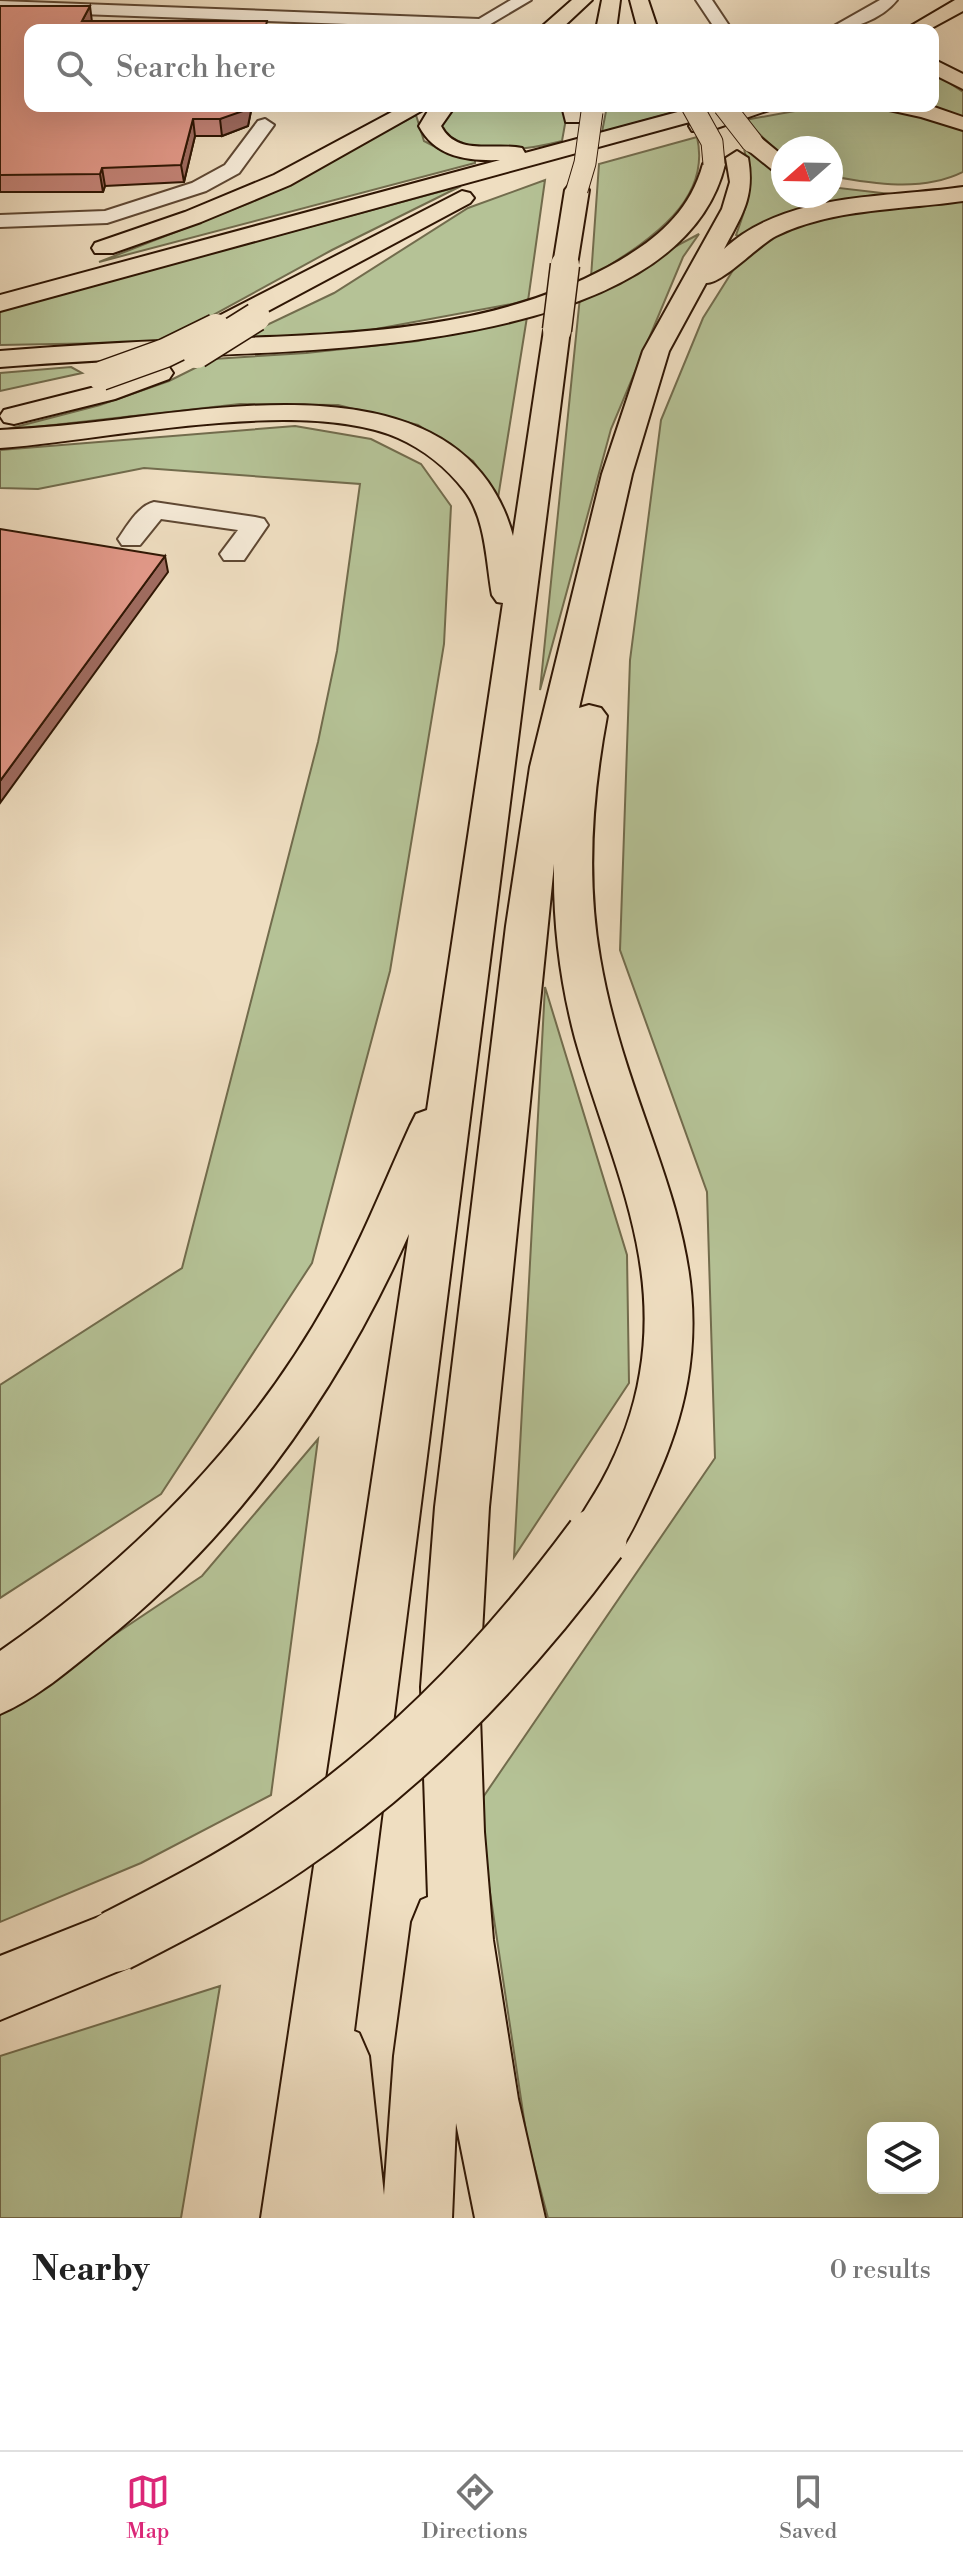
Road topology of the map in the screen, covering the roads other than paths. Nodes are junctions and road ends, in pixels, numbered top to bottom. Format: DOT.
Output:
graph roads {
  1 [pos="523,0"];
  2 [pos="583,0"];
  3 [pos="611,0"];
  4 [pos="639,0"];
  5 [pos="704,0"];
  6 [pos="889,0"];
  7 [pos="943,0"];
  8 [pos="963,3"];
  9 [pos="0,6"];
  10 [pos="366,24"];
  11 [pos="401,24"];
  12 [pos="482,24"];
  13 [pos="482,24"];
  14 [pos="555,24"];
  15 [pos="607,24"];
  16 [pos="646,24"];
  17 [pos="720,24"];
  18 [pos="847,24"];
  19 [pos="918,24"];
  20 [pos="923,24"];
  21 [pos="939,69"];
  22 [pos="963,83"];
  23 [pos="408,112"];
  24 [pos="437,112"];
  25 [pos="583,112"];
  26 [pos="695,112"];
  27 [pos="710,112"];
  28 [pos="711,112"];
  29 [pos="718,112"];
  30 [pos="928,112"];
  31 [pos="963,124"];
  32 [pos="265,125"];
  33 [pos="568,150"];
  34 [pos="734,154"];
  35 [pos="771,164"];
  36 [pos="963,183"];
  37 [pos="843,185"];
  38 [pos="963,194"];
  39 [pos="0,221"];
  40 [pos="325,270"];
  41 [pos="0,285"];
  42 [pos="0,303"];
  43 [pos="677,314"];
  44 [pos="0,359"];
  45 [pos="0,402"];
  46 [pos="640,402"];
  47 [pos="0,418"];
  48 [pos="0,439"];
  49 [pos="131,539"];
  50 [pos="234,554"];
  51 [pos="515,632"];
  52 [pos="452,1080"];
  53 [pos="0,1685"];
  54 [pos="454,1832"];
  55 [pos="328,1985"];
  56 [pos="0,1988"];
  57 [pos="296,2218"];
  58 [pos="352,2218"];
  59 [pos="417,2218"];
  60 [pos="510,2218"];
  1 -- 13 [label="street"];
  2 -- 14 [label="highway"];
  3 -- 15 [label="highway"];
  4 -- 16 [label="highway"];
  5 -- 17 [label="street"];
  6 -- 18 [label="street"];
  7 -- 19 [label="highway"];
  8 -- 20 [label="highway"];
  9 -- 10 [label="street"];
  11 -- 12 [label="street"];
  21 -- 22 [label="highway"];
  23 -- 41 [label="highway"];
  24 -- 33 [label="highway"];
  25 -- 51 [label="highway, bridge"];
  26 -- 34 [label="highway, bridge"];
  27 -- 33 [label="highway"];
  28 -- 40 [label="highway"];
  29 -- 34 [label="highway"];
  30 -- 31 [label="highway"];
  32 -- 39 [label="street"];
  33 -- 42 [label="highway"];
  34 -- 35 [label="highway"];
  34 -- 43 [label="highway"];
  34 -- 44 [label="highway"];
  36 -- 37 [label="highway"];
  38 -- 43 [label="highway"];
  40 -- 45 [label="highway, bridge"];
  40 -- 47 [label="highway, bridge"];
  43 -- 46 [label="highway"];
  46 -- 54 [label="highway"];
  46 -- 56 [label="highway, bridge"];
  48 -- 51 [label="highway"];
  49 -- 50 [label="street"];
  51 -- 52 [label="highway"];
  52 -- 53 [label="highway"];
  52 -- 55 [label="highway"];
  54 -- 59 [label="highway"];
  54 -- 60 [label="highway"];
  55 -- 57 [label="highway"];
  55 -- 58 [label="highway"];
}
